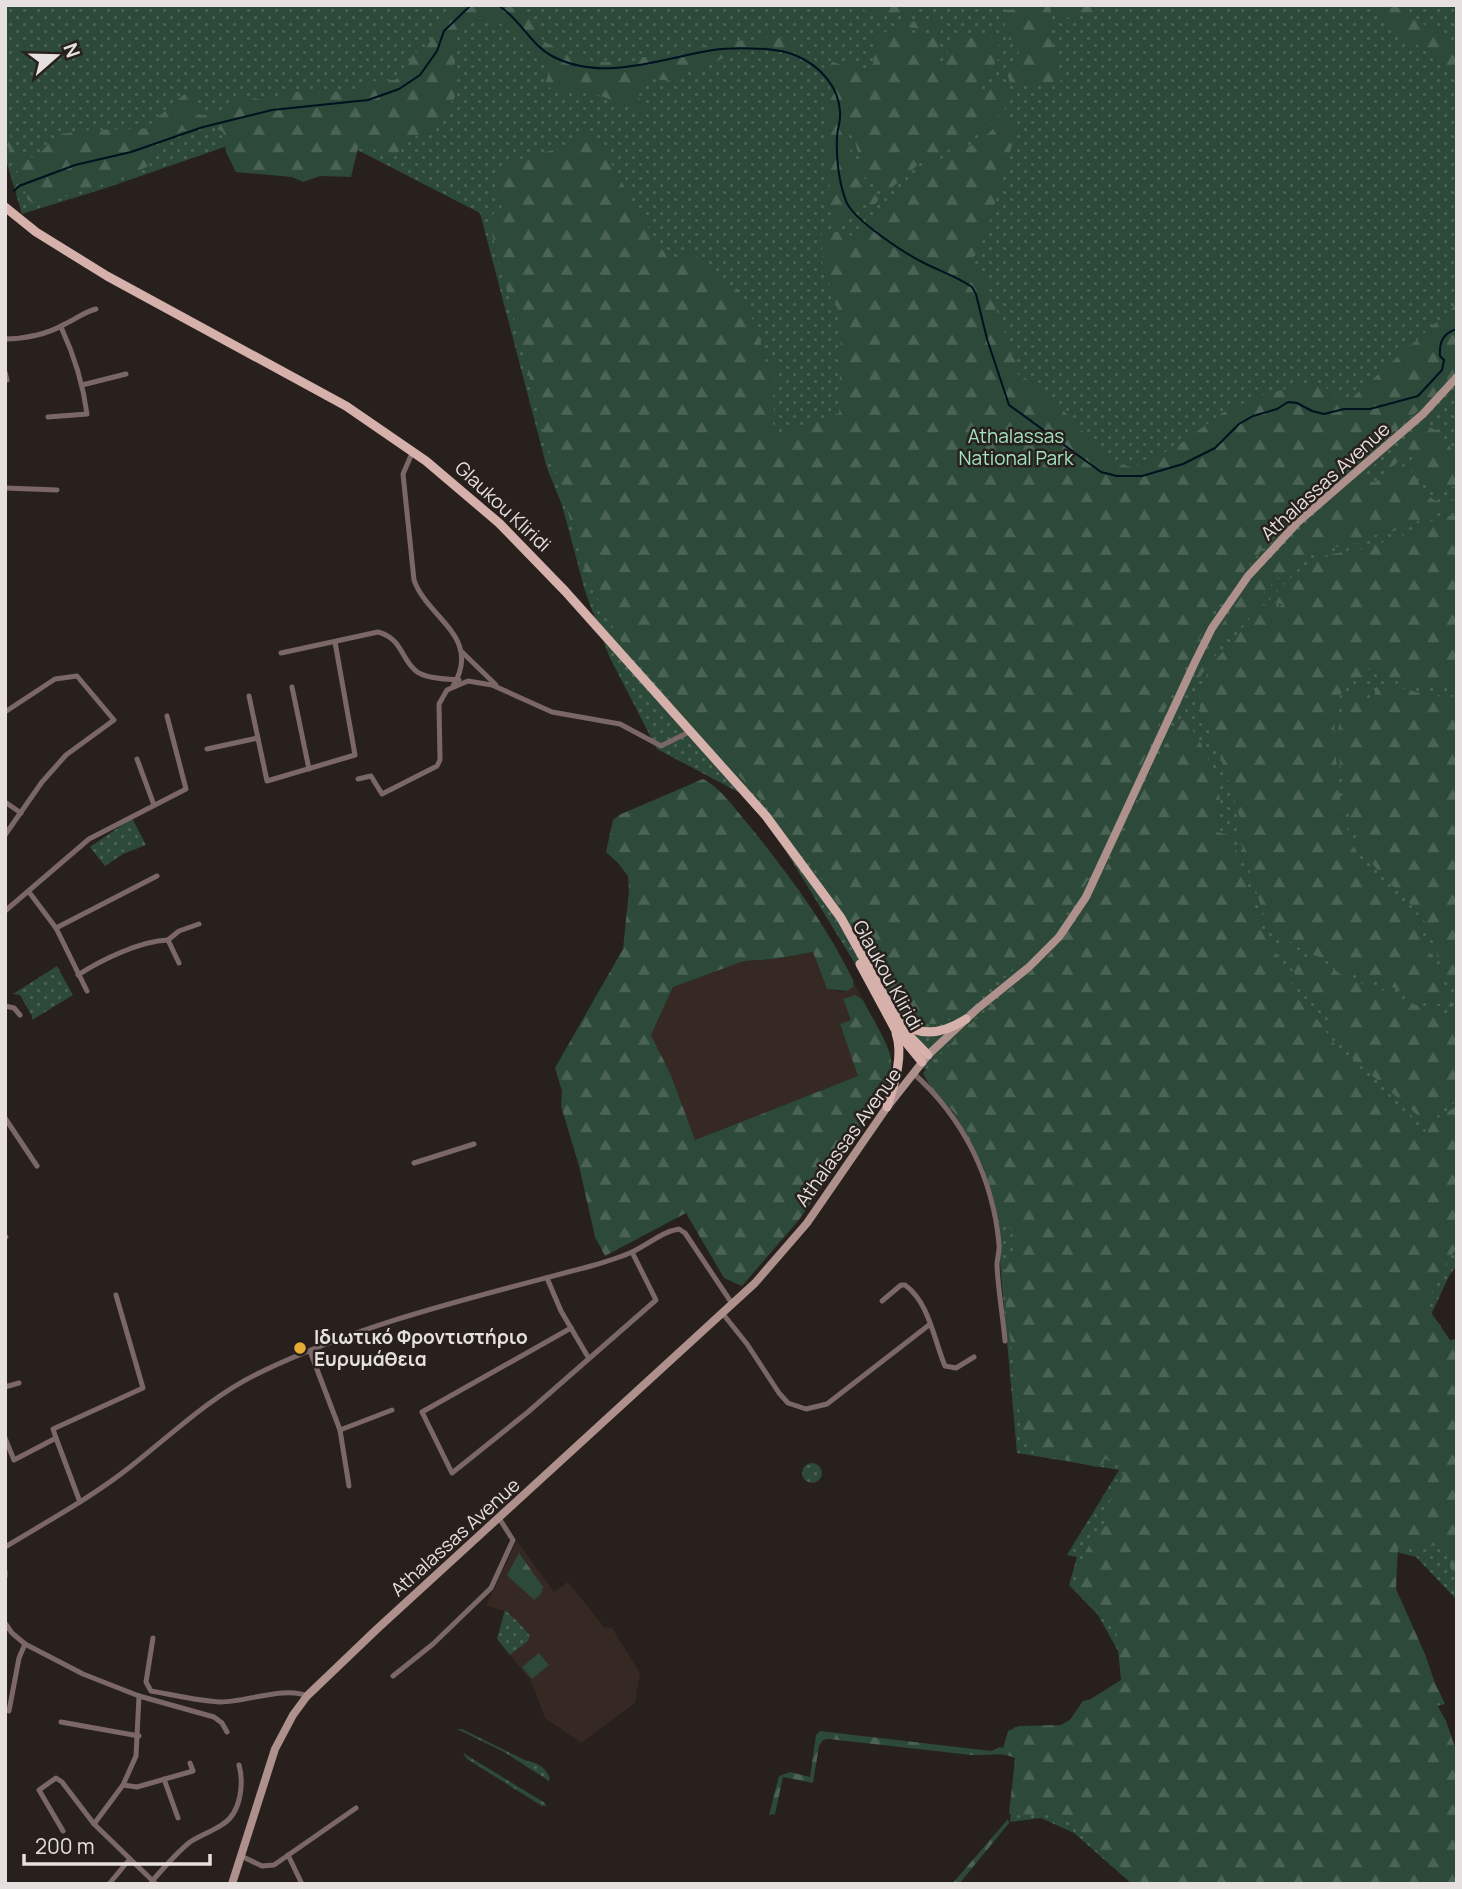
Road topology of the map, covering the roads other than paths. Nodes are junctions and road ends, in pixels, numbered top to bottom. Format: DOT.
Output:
graph roads {
  1 [pos="5,200"];
  2 [pos="5,207"];
  3 [pos="61,248"];
  4 [pos="96,309"];
  5 [pos="61,327"];
  6 [pos="5,339"];
  7 [pos="5,372"];
  8 [pos="126,374"];
  9 [pos="1457,377"];
  10 [pos="7,380"];
  11 [pos="82,385"];
  12 [pos="48,417"];
  13 [pos="413,451"];
  14 [pos="5,488"];
  15 [pos="57,490"];
  16 [pos="335,642"];
  17 [pos="461,651"];
  18 [pos="281,653"];
  19 [pos="456,680"];
  20 [pos="468,681"];
  21 [pos="453,686"];
  22 [pos="292,687"];
  23 [pos="499,688"];
  24 [pos="249,696"];
  25 [pos="5,712"];
  26 [pos="167,716"];
  27 [pos="691,731"];
  28 [pos="258,738"];
  29 [pos="207,749"];
  30 [pos="137,759"];
  31 [pos="309,769"];
  32 [pos="358,779"];
  33 [pos="5,802"];
  34 [pos="154,805"];
  35 [pos="21,813"];
  36 [pos="5,835"];
  37 [pos="157,876"];
  38 [pos="29,892"];
  39 [pos="828,900"];
  40 [pos="5,911"];
  41 [pos="199,924"];
  42 [pos="56,928"];
  43 [pos="168,940"];
  44 [pos="179,963"];
  45 [pos="78,975"];
  46 [pos="87,991"];
  47 [pos="5,1006"];
  48 [pos="20,1015"];
  49 [pos="895,1018"];
  50 [pos="966,1019"];
  51 [pos="895,1029"];
  52 [pos="925,1059"];
  53 [pos="913,1073"];
  54 [pos="887,1107"];
  55 [pos="5,1118"];
  56 [pos="12,1128"];
  57 [pos="5,1132"];
  58 [pos="474,1144"];
  59 [pos="414,1163"];
  60 [pos="37,1166"];
  61 [pos="632,1252"];
  62 [pos="547,1278"];
  63 [pos="116,1295"];
  64 [pos="882,1300"];
  65 [pos="733,1305"];
  66 [pos="723,1314"];
  67 [pos="929,1325"];
  68 [pos="571,1328"];
  69 [pos="1005,1341"];
  70 [pos="310,1350"];
  71 [pos="588,1357"];
  72 [pos="974,1357"];
  73 [pos="19,1383"];
  74 [pos="5,1387"];
  75 [pos="392,1410"];
  76 [pos="340,1430"];
  77 [pos="5,1438"];
  78 [pos="56,1438"];
  79 [pos="349,1486"];
  80 [pos="80,1502"];
  81 [pos="499,1518"];
  82 [pos="5,1546"];
  83 [pos="5,1623"];
  84 [pos="153,1639"];
  85 [pos="25,1644"];
  86 [pos="393,1676"];
  87 [pos="139,1696"];
  88 [pos="307,1696"];
  89 [pos="9,1711"];
  90 [pos="61,1722"];
  91 [pos="227,1732"];
  92 [pos="139,1736"];
  93 [pos="190,1763"];
  94 [pos="239,1765"];
  95 [pos="164,1779"];
  96 [pos="123,1785"];
  97 [pos="356,1808"];
  98 [pos="178,1818"];
  99 [pos="94,1824"];
  100 [pos="63,1831"];
  101 [pos="288,1855"];
  102 [pos="241,1856"];
  103 [pos="129,1860"];
  104 [pos="154,1882"];
  105 [pos="109,1884"];
  106 [pos="232,1884"];
  107 [pos="302,1884"];
  1 -- 3 [label="main road, Glaukou Kliridi"];
  2 -- 3 [label="main road, Glaukou Kliridi"];
  3 -- 13 [label="main road, Glaukou Kliridi"];
  4 -- 5 [label="street"];
  5 -- 6 [label="street"];
  5 -- 11 [label="street"];
  7 -- 10 [label="street"];
  8 -- 11 [label="street"];
  9 -- 50 [label="main road, Athalassas Avenue"];
  11 -- 12 [label="street"];
  13 -- 17 [label="street"];
  13 -- 27 [label="main road, Glaukou Kliridi"];
  14 -- 15 [label="street"];
  16 -- 18 [label="street"];
  16 -- 19 [label="street"];
  16 -- 31 [label="street"];
  17 -- 19 [label="street"];
  17 -- 23 [label="street"];
  19 -- 20 [label="street"];
  19 -- 21 [label="street"];
  20 -- 21 [label="street"];
  20 -- 23 [label="street"];
  21 -- 32 [label="street"];
  22 -- 31 [label="street"];
  23 -- 27 [label="street"];
  24 -- 28 [label="street"];
  25 -- 35 [label="street"];
  26 -- 34 [label="street"];
  27 -- 39 [label="main road, Glaukou Kliridi"];
  28 -- 29 [label="street"];
  28 -- 31 [label="street"];
  30 -- 34 [label="street"];
  33 -- 35 [label="street"];
  34 -- 38 [label="street"];
  35 -- 36 [label="street"];
  37 -- 42 [label="street"];
  38 -- 40 [label="street"];
  38 -- 42 [label="street"];
  39 -- 49 [label="main road, Glaukou Kliridi"];
  39 -- 51 [label="main road, Glaukou Kliridi"];
  41 -- 43 [label="street"];
  42 -- 45 [label="street"];
  43 -- 44 [label="street"];
  43 -- 45 [label="street"];
  45 -- 46 [label="street"];
  47 -- 48 [label="street"];
  49 -- 50 [label="main road"];
  49 -- 52 [label="main road, Glaukou Kliridi"];
  50 -- 52 [label="main road, Athalassas Avenue"];
  51 -- 52 [label="main road, Glaukou Kliridi"];
  51 -- 54 [label="main road"];
  52 -- 53 [label="main road, Athalassas Avenue"];
  53 -- 54 [label="main road, Athalassas Avenue"];
  53 -- 69 [label="street"];
  54 -- 65 [label="main road, Athalassas Avenue"];
  55 -- 56 [label="street"];
  56 -- 57 [label="street"];
  56 -- 60 [label="street"];
  58 -- 59 [label="street"];
  61 -- 62 [label="street"];
  61 -- 65 [label="street"];
  61 -- 71 [label="street"];
  62 -- 68 [label="street"];
  62 -- 70 [label="street"];
  63 -- 78 [label="street"];
  64 -- 67 [label="street"];
  65 -- 66 [label="main road, Athalassas Avenue"];
  66 -- 67 [label="street"];
  66 -- 81 [label="main road, Athalassas Avenue"];
  67 -- 72 [label="street"];
  68 -- 71 [label="street"];
  68 -- 71 [label="street"];
  70 -- 76 [label="street"];
  70 -- 80 [label="street"];
  73 -- 74 [label="street"];
  75 -- 76 [label="street"];
  76 -- 79 [label="street"];
  77 -- 78 [label="street"];
  78 -- 80 [label="street"];
  80 -- 82 [label="street"];
  81 -- 86 [label="street"];
  81 -- 88 [label="main road, Athalassas Avenue"];
  83 -- 85 [label="street"];
  84 -- 88 [label="street"];
  85 -- 87 [label="street"];
  85 -- 89 [label="street"];
  87 -- 91 [label="street"];
  87 -- 92 [label="street"];
  88 -- 102 [label="main road, Athalassas Avenue"];
  90 -- 92 [label="street"];
  92 -- 96 [label="street"];
  93 -- 95 [label="street"];
  94 -- 104 [label="street"];
  95 -- 96 [label="street"];
  95 -- 98 [label="street"];
  96 -- 99 [label="street"];
  97 -- 101 [label="street"];
  99 -- 100 [label="street"];
  99 -- 103 [label="street"];
  101 -- 102 [label="street"];
  101 -- 107 [label="street"];
  102 -- 106 [label="main road, Athalassas Avenue"];
  103 -- 104 [label="street"];
  103 -- 105 [label="street"];
}
